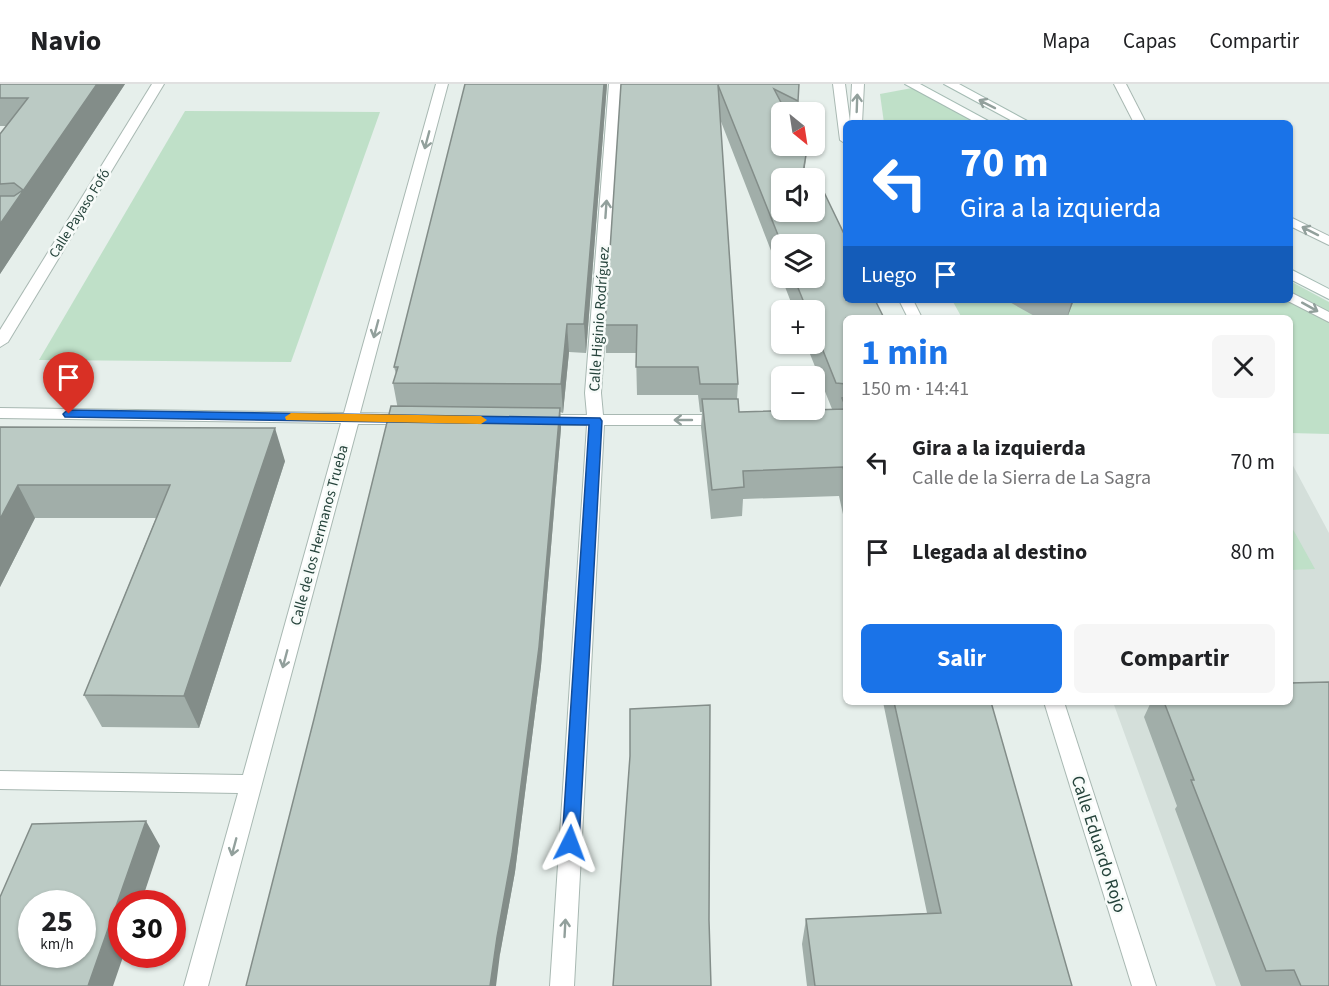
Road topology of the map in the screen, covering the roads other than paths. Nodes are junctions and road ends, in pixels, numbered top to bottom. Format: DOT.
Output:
graph roads {
  1 [pos="158,84"];
  2 [pos="442,84"];
  3 [pos="615,84"];
  4 [pos="839,84"];
  5 [pos="858,84"];
  6 [pos="911,84"];
  7 [pos="950,84"];
  8 [pos="1120,84"];
  9 [pos="844,120"];
  10 [pos="856,120"];
  11 [pos="980,120"];
  12 [pos="1019,120"];
  13 [pos="1138,120"];
  14 [pos="1293,223"];
  15 [pos="1329,241"];
  16 [pos="1293,264"];
  17 [pos="1293,275"];
  18 [pos="1329,283"];
  19 [pos="1329,295"];
  20 [pos="1293,298"];
  21 [pos="1329,318"];
  22 [pos="0,342"];
  23 [pos="0,414"];
  24 [pos="352,419"];
  25 [pos="432,420"];
  26 [pos="524,420"];
  27 [pos="739,420"];
  28 [pos="596,421"];
  29 [pos="1055,705"];
  30 [pos="0,780"];
  31 [pos="251,784"];
  32 [pos="196,986"];
  33 [pos="562,986"];
  34 [pos="1144,986"];
  1 -- 22 [label="street, Calle Payaso Fofó"];
  2 -- 24 [label="street, Calle de los Hermanos Trueba, one-way"];
  28 -- 3 [label="street, Calle Higinio Rodríguez, one-way"];
  4 -- 9 [label="street"];
  10 -- 5 [label="street, one-way"];
  6 -- 11 [label="street"];
  12 -- 7 [label="street, one-way"];
  8 -- 13 [label="street"];
  15 -- 14 [label="street, one-way"];
  16 -- 18 [label="street"];
  17 -- 19 [label="street"];
  20 -- 21 [label="street, one-way"];
  23 -- 24 [label="street"];
  24 -- 25 [label="street"];
  24 -- 31 [label="street, Calle de los Hermanos Trueba, one-way"];
  26 -- 28 [label="street"];
  27 -- 28 [label="street, one-way"];
  33 -- 28 [label="street, Calle Higinio Rodríguez, one-way"];
  29 -- 34 [label="street, Calle Eduardo Rojo"];
  30 -- 31 [label="street"];
  31 -- 32 [label="street, Calle de los Hermanos Trueba, one-way"];
}
